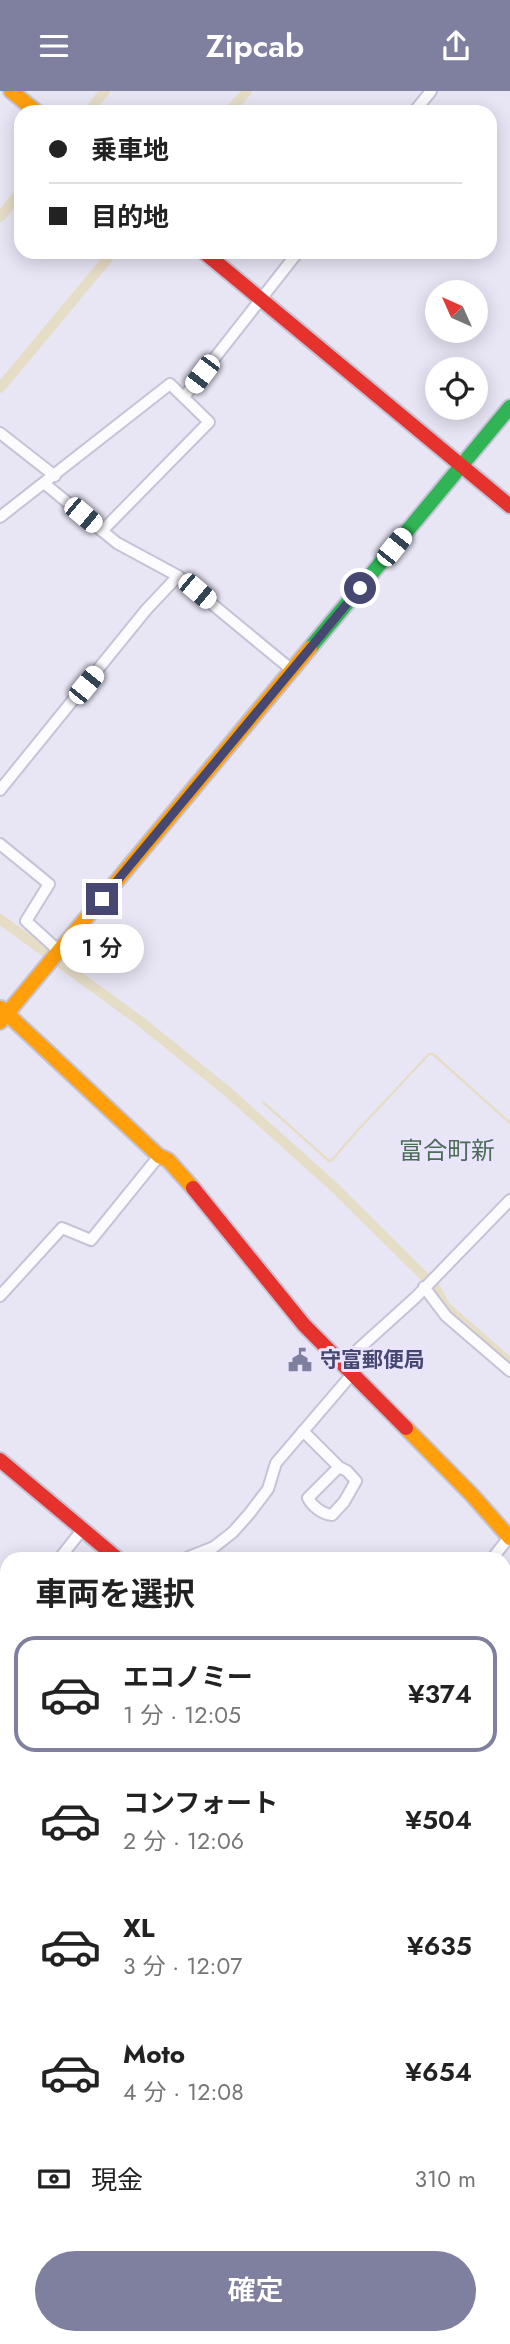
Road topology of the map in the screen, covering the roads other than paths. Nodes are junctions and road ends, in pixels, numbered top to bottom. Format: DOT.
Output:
graph roads {
  1 [pos="11,91"];
  2 [pos="431,91"];
  3 [pos="28,105"];
  4 [pos="420,105"];
  5 [pos="213,259"];
  6 [pos="292,259"];
  7 [pos="260,297"];
  8 [pos="184,397"];
  9 [pos="510,407"];
  10 [pos="0,433"];
  11 [pos="461,465"];
  12 [pos="55,476"];
  13 [pos="45,484"];
  14 [pos="510,506"];
  15 [pos="0,517"];
  16 [pos="102,531"];
  17 [pos="178,576"];
  18 [pos="292,670"];
  19 [pos="0,790"];
  20 [pos="0,844"];
  21 [pos="56,955"];
  22 [pos="2,1014"];
  23 [pos="159,1156"];
  24 [pos="510,1200"];
  25 [pos="428,1283"];
  26 [pos="0,1296"];
  27 [pos="348,1368"];
  28 [pos="510,1371"];
  29 [pos="303,1431"];
  30 [pos="0,1460"];
  31 [pos="339,1467"];
  32 [pos="76,1524"];
  33 [pos="510,1538"];
  34 [pos="62,1552"];
  35 [pos="110,1552"];
  36 [pos="202,1552"];
  37 [pos="498,1552"];
  1 -- 3 [label="main road"];
  2 -- 4 [label="street"];
  5 -- 7 [label="main road"];
  6 -- 7 [label="street"];
  7 -- 8 [label="street"];
  7 -- 11 [label="main road"];
  8 -- 12 [label="street"];
  8 -- 16 [label="street"];
  9 -- 11 [label="main road"];
  10 -- 12 [label="street"];
  11 -- 14 [label="main road"];
  11 -- 18 [label="main road"];
  12 -- 13 [label="street"];
  13 -- 15 [label="street"];
  13 -- 16 [label="street"];
  16 -- 17 [label="street"];
  17 -- 18 [label="street"];
  17 -- 19 [label="street"];
  18 -- 21 [label="main road"];
  20 -- 21 [label="street"];
  21 -- 22 [label="main road"];
  22 -- 23 [label="main road"];
  23 -- 26 [label="street"];
  23 -- 27 [label="main road"];
  24 -- 25 [label="street"];
  25 -- 27 [label="street"];
  25 -- 28 [label="street"];
  27 -- 29 [label="street"];
  27 -- 33 [label="main road"];
  29 -- 31 [label="street"];
  29 -- 36 [label="street"];
  30 -- 32 [label="main road"];
  31 -- 31 [label="street"];
  32 -- 34 [label="street"];
  32 -- 35 [label="main road"];
  33 -- 37 [label="street"];
}
